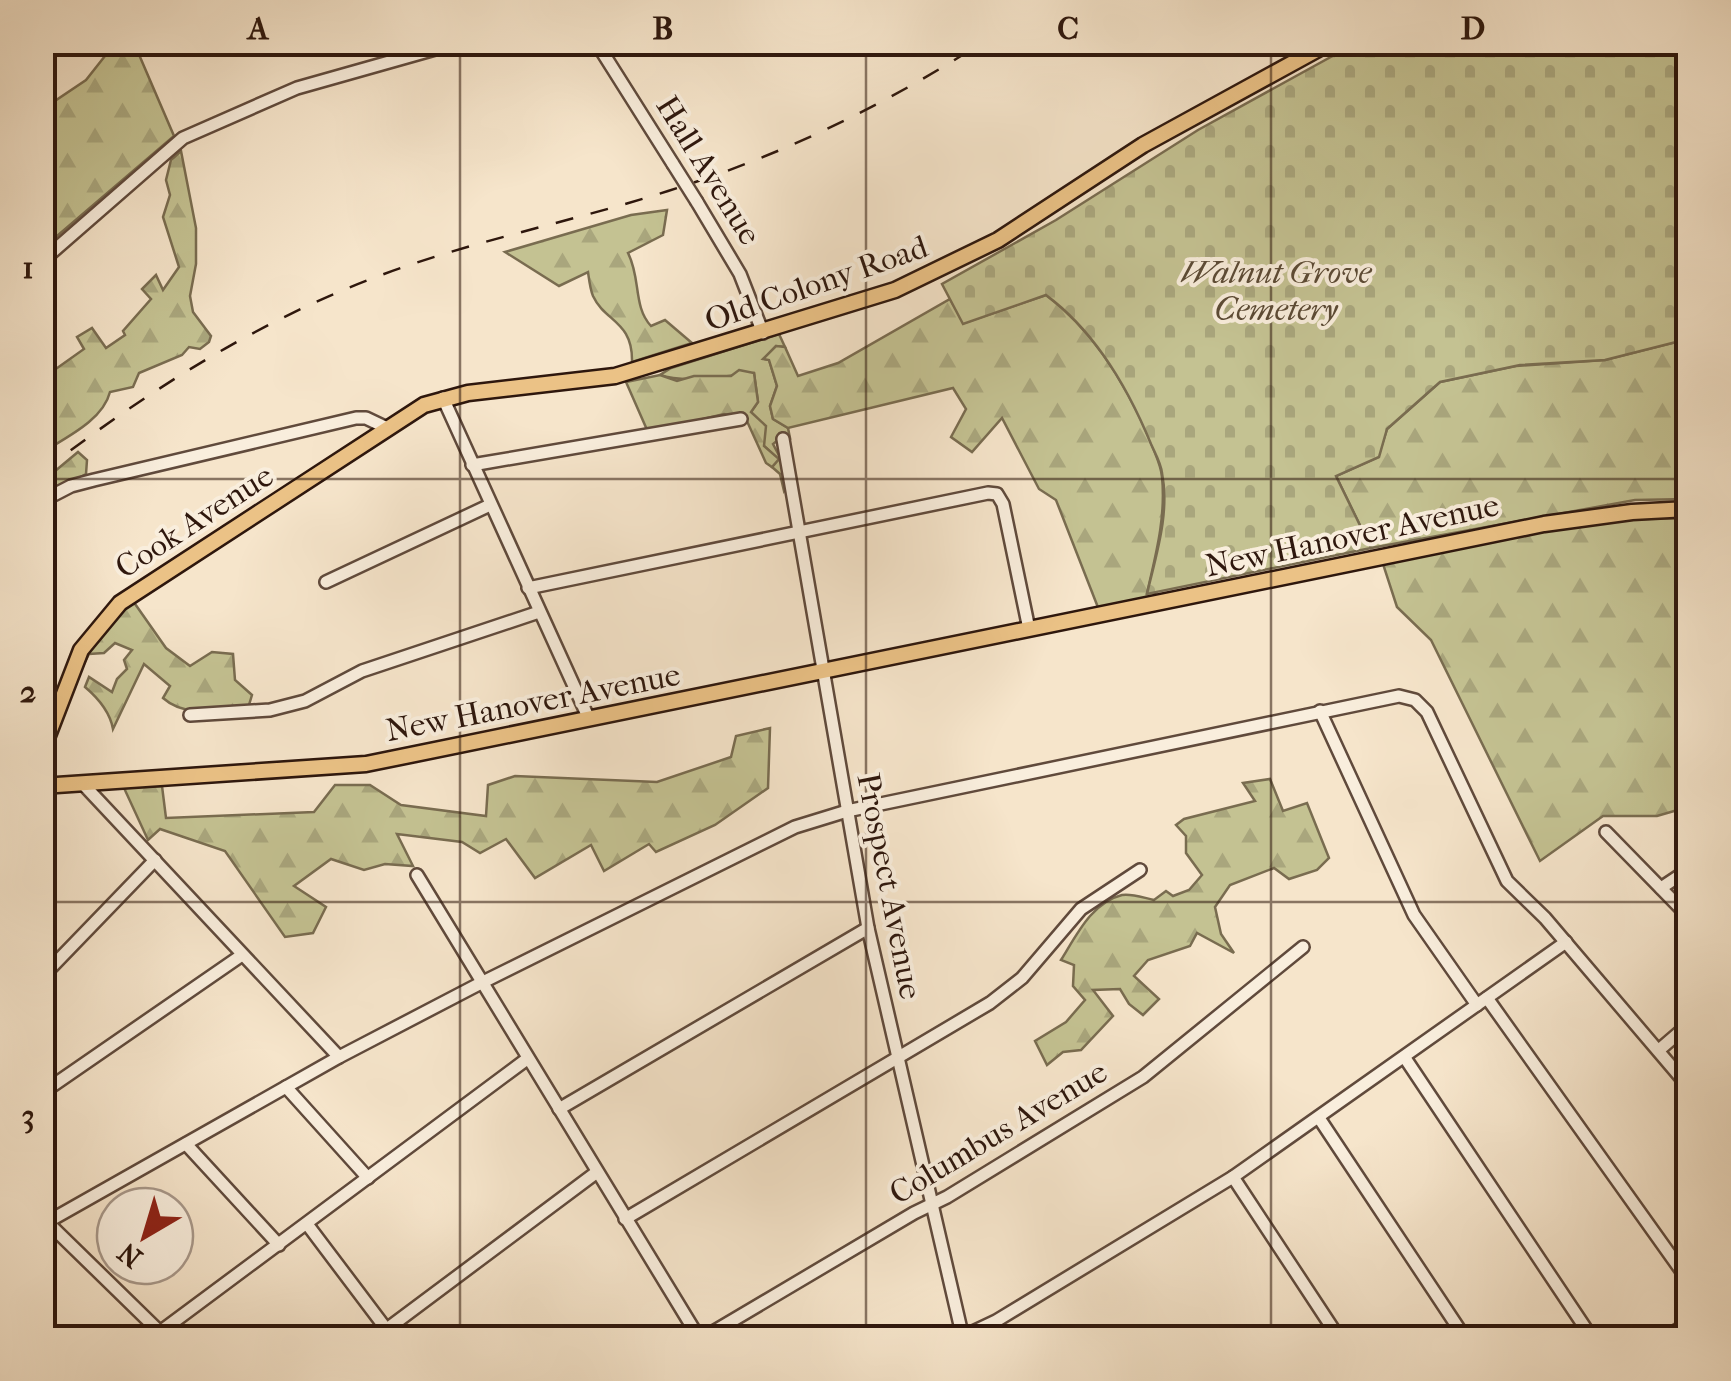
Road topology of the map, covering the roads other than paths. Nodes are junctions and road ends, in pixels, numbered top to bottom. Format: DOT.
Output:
graph roads {
  1 [pos="460,42"];
  2 [pos="596,42"];
  3 [pos="1331,42"];
  4 [pos="42,261"];
  5 [pos="763,333"];
  6 [pos="443,398"];
  7 [pos="740,419"];
  8 [pos="387,428"];
  9 [pos="782,440"];
  10 [pos="472,466"];
  11 [pos="42,501"];
  12 [pos="490,505"];
  13 [pos="1688,509"];
  14 [pos="800,532"];
  15 [pos="326,582"];
  16 [pos="528,588"];
  17 [pos="539,612"];
  18 [pos="1029,629"];
  19 [pos="824,671"];
  20 [pos="1320,711"];
  21 [pos="190,715"];
  22 [pos="589,720"];
  23 [pos="42,752"];
  24 [pos="83,784"];
  25 [pos="42,786"];
  26 [pos="847,812"];
  27 [pos="1606,832"];
  28 [pos="155,860"];
  29 [pos="1140,870"];
  30 [pos="1688,870"];
  31 [pos="417,874"];
  32 [pos="1661,888"];
  33 [pos="1688,916"];
  34 [pos="868,928"];
  35 [pos="1566,942"];
  36 [pos="1303,947"];
  37 [pos="242,956"];
  38 [pos="42,977"];
  39 [pos="481,983"];
  40 [pos="1482,1002"];
  41 [pos="1688,1026"];
  42 [pos="1659,1050"];
  43 [pos="339,1057"];
  44 [pos="896,1058"];
  45 [pos="1405,1058"];
  46 [pos="527,1059"];
  47 [pos="286,1086"];
  48 [pos="1688,1086"];
  49 [pos="42,1093"];
  50 [pos="559,1110"];
  51 [pos="1319,1118"];
  52 [pos="186,1144"];
  53 [pos="597,1172"];
  54 [pos="1232,1177"];
  55 [pos="368,1178"];
  56 [pos="931,1205"];
  57 [pos="625,1219"];
  58 [pos="44,1221"];
  59 [pos="307,1224"];
  60 [pos="279,1245"];
  61 [pos="1688,1280"];
  62 [pos="1688,1323"];
  63 [pos="390,1334"];
  64 [pos="159,1336"];
  65 [pos="375,1338"];
  66 [pos="701,1338"];
  67 [pos="962,1338"];
  68 [pos="1338,1338"];
  69 [pos="1465,1338"];
  70 [pos="1592,1338"];
  71 [pos="1665,1338"];
  1 -- 4 [label="street"];
  2 -- 5 [label="street, Hall Avenue, bridge"];
  3 -- 5 [label="main road, Old Colony Road"];
  5 -- 6 [label="main road, Old Colony Road"];
  6 -- 8 [label="main road, Cook Avenue"];
  6 -- 10 [label="street"];
  7 -- 10 [label="street"];
  8 -- 11 [label="street"];
  8 -- 23 [label="main road, Cook Avenue"];
  9 -- 14 [label="street, Prospect Avenue"];
  10 -- 12 [label="street"];
  12 -- 15 [label="street"];
  12 -- 16 [label="street"];
  13 -- 18 [label="main road, New Hanover Avenue"];
  14 -- 16 [label="street"];
  14 -- 18 [label="street"];
  14 -- 19 [label="street, Prospect Avenue"];
  16 -- 17 [label="street"];
  17 -- 21 [label="street"];
  17 -- 22 [label="street"];
  18 -- 19 [label="main road, New Hanover Avenue"];
  19 -- 22 [label="main road, New Hanover Avenue"];
  19 -- 26 [label="street, Prospect Avenue"];
  20 -- 26 [label="street"];
  20 -- 35 [label="street"];
  20 -- 40 [label="street"];
  22 -- 24 [label="main road, New Hanover Avenue"];
  24 -- 25 [label="main road, New Hanover Avenue"];
  24 -- 28 [label="street"];
  26 -- 34 [label="street, Prospect Avenue"];
  26 -- 39 [label="street"];
  27 -- 32 [label="street"];
  28 -- 37 [label="street"];
  28 -- 38 [label="street"];
  29 -- 44 [label="street"];
  30 -- 32 [label="street"];
  31 -- 39 [label="street"];
  32 -- 33 [label="street"];
  34 -- 44 [label="street, Prospect Avenue"];
  34 -- 50 [label="street"];
  35 -- 40 [label="street"];
  35 -- 42 [label="street"];
  36 -- 56 [label="street, Columbus Avenue"];
  37 -- 43 [label="street"];
  37 -- 49 [label="street"];
  39 -- 43 [label="street"];
  39 -- 46 [label="street"];
  40 -- 45 [label="street"];
  40 -- 61 [label="street"];
  41 -- 42 [label="street"];
  42 -- 48 [label="street"];
  43 -- 47 [label="street"];
  44 -- 56 [label="street, Prospect Avenue"];
  44 -- 57 [label="street"];
  45 -- 51 [label="street"];
  45 -- 70 [label="street"];
  46 -- 50 [label="street"];
  46 -- 55 [label="street"];
  47 -- 52 [label="street"];
  47 -- 55 [label="street"];
  50 -- 53 [label="street"];
  51 -- 54 [label="street"];
  51 -- 69 [label="street"];
  52 -- 58 [label="street"];
  52 -- 60 [label="street"];
  53 -- 57 [label="street"];
  53 -- 63 [label="street"];
  54 -- 67 [label="street"];
  54 -- 68 [label="street"];
  55 -- 59 [label="street"];
  56 -- 66 [label="street, Columbus Avenue"];
  56 -- 67 [label="street, Prospect Avenue"];
  57 -- 66 [label="street"];
  58 -- 64 [label="street"];
  59 -- 60 [label="street"];
  59 -- 63 [label="street"];
  60 -- 64 [label="street"];
  62 -- 71 [label="street"];
  63 -- 65 [label="street"];
}
